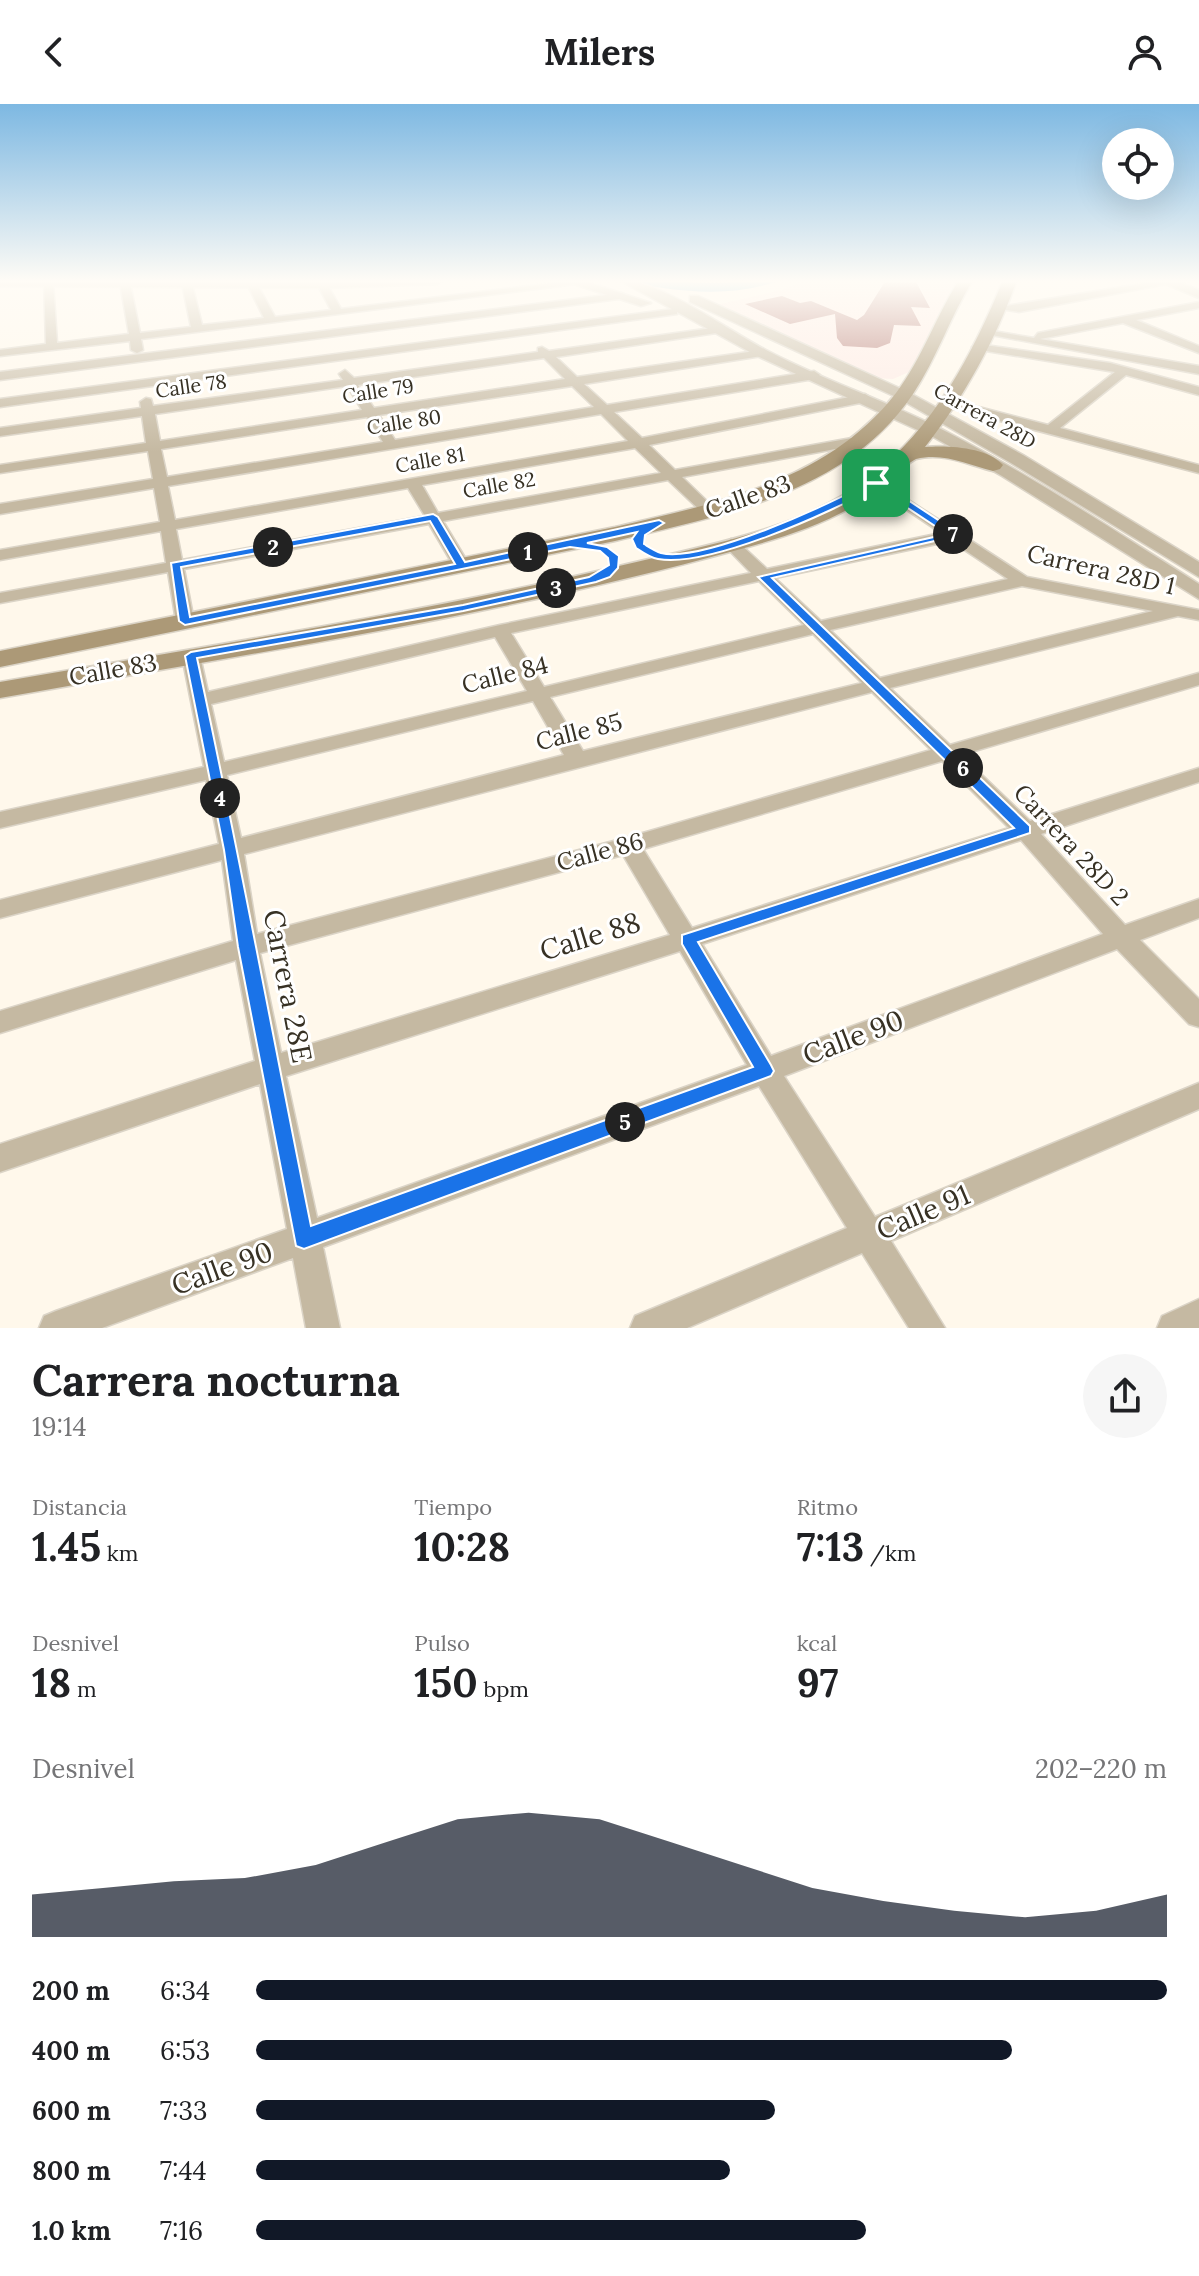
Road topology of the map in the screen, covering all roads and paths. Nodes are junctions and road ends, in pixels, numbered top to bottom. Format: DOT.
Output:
graph roads {
  1 [pos="51,337"];
  2 [pos="134,337"];
  3 [pos="313,337"];
  4 [pos="323,337"];
  5 [pos="480,337"];
  6 [pos="529,337"];
  7 [pos="670,337"];
  8 [pos="732,337"];
  9 [pos="768,337"];
  10 [pos="939,337"];
  11 [pos="983,337"];
  12 [pos="1033,337"];
  13 [pos="1094,337"];
  14 [pos="1167,337"];
  15 [pos="1023,339"];
  16 [pos="982,340"];
  17 [pos="52,347"];
  18 [pos="1081,348"];
  19 [pos="1199,350"];
  20 [pos="0,353"];
  21 [pos="762,353"];
  22 [pos="1023,354"];
  23 [pos="1121,354"];
  24 [pos="548,355"];
  25 [pos="334,358"];
  26 [pos="1142,358"];
  27 [pos="138,360"];
  28 [pos="1117,369"];
  29 [pos="1199,370"];
  30 [pos="814,375"];
  31 [pos="0,376"];
  32 [pos="575,382"];
  33 [pos="351,383"];
  34 [pos="143,386"];
  35 [pos="1199,391"];
  36 [pos="865,398"];
  37 [pos="0,403"];
  38 [pos="897,403"];
  39 [pos="605,410"];
  40 [pos="148,412"];
  41 [pos="369,413"];
  42 [pos="939,415"];
  43 [pos="1024,423"];
  44 [pos="1051,429"];
  45 [pos="968,431"];
  46 [pos="0,432"];
  47 [pos="863,440"];
  48 [pos="639,443"];
  49 [pos="391,444"];
  50 [pos="154,445"];
  51 [pos="904,456"];
  52 [pos="993,465"];
  53 [pos="0,469"];
  54 [pos="1199,469"];
  55 [pos="672,475"];
  56 [pos="160,482"];
  57 [pos="413,483"];
  58 [pos="876,483"];
  59 [pos="0,509"];
  60 [pos="710,512"];
  61 [pos="433,517"];
  62 [pos="659,523"];
  63 [pos="168,526"];
  64 [pos="956,535"];
  65 [pos="570,543"];
  66 [pos="731,544"];
  67 [pos="0,555"];
  68 [pos="684,557"];
  69 [pos="175,565"];
  70 [pos="462,566"];
  71 [pos="1199,571"];
  72 [pos="764,577"];
  73 [pos="593,580"];
  74 [pos="1022,581"];
  75 [pos="1199,593"];
  76 [pos="0,598"];
  77 [pos="1173,612"];
  78 [pos="1199,615"];
  79 [pos="185,621"];
  80 [pos="817,626"];
  81 [pos="500,630"];
  82 [pos="191,656"];
  83 [pos="0,659"];
  84 [pos="1199,679"];
  85 [pos="877,685"];
  86 [pos="0,690"];
  87 [pos="538,694"];
  88 [pos="201,700"];
  89 [pos="948,753"];
  90 [pos="577,759"];
  91 [pos="215,773"];
  92 [pos="1199,775"];
  93 [pos="0,820"];
  94 [pos="1024,829"];
  95 [pos="629,845"];
  96 [pos="232,850"];
  97 [pos="1199,908"];
  98 [pos="0,909"];
  99 [pos="1120,936"];
  100 [pos="688,939"];
  101 [pos="246,947"];
  102 [pos="1199,1016"];
  103 [pos="0,1022"];
  104 [pos="272,1068"];
  105 [pos="765,1071"];
  106 [pos="1199,1096"];
  107 [pos="0,1158"];
  108 [pos="867,1235"];
  109 [pos="304,1239"];
  110 [pos="1199,1316"];
  111 [pos="56,1328"];
  112 [pos="323,1328"];
  113 [pos="647,1328"];
  114 [pos="928,1328"];
  115 [pos="1174,1328"];
  1 -- 17 [label="street"];
  2 -- 17 [label="street"];
  2 -- 27 [label="street"];
  3 -- 27 [label="street"];
  4 -- 25 [label="street"];
  5 -- 25 [label="street"];
  6 -- 24 [label="street"];
  7 -- 24 [label="street, Calle 78"];
  8 -- 21 [label="street, Carrera 28D"];
  9 -- 38 [label="street, Carrera 28D"];
  10 -- 38 [label="main road, Calle 83"];
  11 -- 16 [label="main road, Calle 83"];
  12 -- 15 [label="street"];
  13 -- 26 [label="street"];
  14 -- 19 [label="street"];
  15 -- 16 [label="street"];
  15 -- 18 [label="street"];
  16 -- 22 [label="street"];
  16 -- 42 [label="main road, Calle 83"];
  17 -- 20 [label="street"];
  18 -- 22 [label="street"];
  18 -- 23 [label="street"];
  21 -- 30 [label="street, Carrera 28D"];
  21 -- 32 [label="street, Calle 79"];
  22 -- 28 [label="street"];
  23 -- 26 [label="street"];
  23 -- 28 [label="street"];
  24 -- 32 [label="street"];
  24 -- 33 [label="street, Calle 78"];
  25 -- 33 [label="street"];
  25 -- 34 [label="street"];
  26 -- 29 [label="street"];
  27 -- 31 [label="street"];
  27 -- 34 [label="street"];
  28 -- 35 [label="street"];
  28 -- 44 [label="street"];
  30 -- 36 [label="street, Carrera 28D"];
  30 -- 39 [label="street, Calle 80"];
  32 -- 39 [label="street"];
  32 -- 41 [label="street, Calle 79"];
  33 -- 40 [label="street, Calle 78"];
  33 -- 41 [label="street"];
  34 -- 37 [label="street"];
  34 -- 40 [label="street"];
  36 -- 38 [label="street, Carrera 28D"];
  36 -- 48 [label="street, Calle 81"];
  38 -- 42 [label="street, Carrera 28D"];
  38 -- 47 [label="main road, Calle 83"];
  39 -- 48 [label="street"];
  39 -- 49 [label="street, Calle 80"];
  40 -- 46 [label="street, Calle 78"];
  40 -- 50 [label="street"];
  41 -- 49 [label="street"];
  41 -- 50 [label="street, Calle 79"];
  42 -- 43 [label="street, Carrera 28D"];
  42 -- 45 [label="street, Carrera 28D"];
  42 -- 51 [label="main road, Calle 83"];
  42 -- 52 [label="street, Carrera 28D"];
  43 -- 44 [label="street, Carrera 28D"];
  43 -- 45 [label="street"];
  44 -- 54 [label="street, Carrera 28D"];
  45 -- 71 [label="street, Carrera 28D"];
  47 -- 55 [label="street, Calle 82"];
  47 -- 60 [label="main road, Calle 83"];
  48 -- 55 [label="street"];
  48 -- 57 [label="street, Calle 81"];
  49 -- 56 [label="street, Calle 80"];
  50 -- 53 [label="street, Calle 79"];
  50 -- 56 [label="street"];
  51 -- 52 [label="main road"];
  51 -- 58 [label="main road, Calle 83"];
  52 -- 75 [label="street, Carrera 28D"];
  55 -- 60 [label="street"];
  55 -- 61 [label="street, Calle 82"];
  56 -- 59 [label="street, Calle 80"];
  56 -- 63 [label="street"];
  57 -- 61 [label="street"];
  57 -- 63 [label="street, Calle 81"];
  58 -- 64 [label="street, Carrera 28D 1"];
  58 -- 66 [label="main road, Calle 83"];
  60 -- 62 [label="main road, Calle 83"];
  61 -- 69 [label="street, Calle 82"];
  61 -- 70 [label="street"];
  62 -- 65 [label="main road, Calle 83"];
  62 -- 68 [label="main road"];
  63 -- 67 [label="street, Calle 81"];
  63 -- 69 [label="street"];
  64 -- 72 [label="street"];
  64 -- 74 [label="street, Carrera 28D 1"];
  65 -- 70 [label="main road, Calle 83"];
  65 -- 73 [label="main road"];
  66 -- 68 [label="main road, Calle 83"];
  66 -- 72 [label="street, Carrera 28D 2"];
  68 -- 73 [label="main road, Calle 83"];
  69 -- 76 [label="street, Calle 82"];
  69 -- 79 [label="street"];
  70 -- 79 [label="main road, Calle 83"];
  72 -- 80 [label="street, Carrera 28D 2"];
  72 -- 81 [label="street"];
  73 -- 82 [label="main road, Calle 83"];
  74 -- 77 [label="street, Carrera 28D 1"];
  74 -- 80 [label="street, Calle 84"];
  77 -- 78 [label="street, Carrera 28D 1"];
  77 -- 85 [label="street, Calle 85"];
  79 -- 83 [label="main road, Calle 83"];
  80 -- 85 [label="street, Carrera 28D 2"];
  80 -- 87 [label="street, Calle 84"];
  81 -- 87 [label="street"];
  81 -- 88 [label="street"];
  82 -- 86 [label="main road, Calle 83"];
  82 -- 88 [label="street, Carrera 28E"];
  84 -- 89 [label="street, Calle 86"];
  85 -- 89 [label="street, Carrera 28D 2"];
  85 -- 90 [label="street, Calle 85"];
  87 -- 90 [label="street"];
  87 -- 91 [label="street, Calle 84"];
  88 -- 91 [label="street, Carrera 28E"];
  89 -- 94 [label="street, Carrera 28D 2"];
  89 -- 95 [label="street, Calle 86"];
  90 -- 96 [label="street, Calle 85"];
  91 -- 93 [label="street, Calle 84"];
  91 -- 96 [label="street, Carrera 28E"];
  92 -- 94 [label="street, Calle 88"];
  94 -- 99 [label="street, Carrera 28D 2"];
  94 -- 100 [label="street, Calle 88"];
  95 -- 100 [label="street"];
  95 -- 101 [label="street, Calle 86"];
  96 -- 98 [label="street, Calle 85"];
  96 -- 101 [label="street, Carrera 28E"];
  97 -- 99 [label="street, Calle 90"];
  99 -- 102 [label="street, Carrera 28D 2"];
  99 -- 105 [label="street, Calle 90"];
  100 -- 104 [label="street, Calle 88"];
  100 -- 105 [label="street"];
  101 -- 103 [label="street, Calle 86"];
  101 -- 104 [label="street, Carrera 28E"];
  104 -- 107 [label="street, Calle 88"];
  104 -- 109 [label="street, Carrera 28E"];
  105 -- 108 [label="street"];
  105 -- 109 [label="street, Calle 90"];
  106 -- 108 [label="street, Calle 91"];
  108 -- 113 [label="street, Calle 91"];
  108 -- 114 [label="street"];
  109 -- 111 [label="street, Calle 90"];
  109 -- 112 [label="street, Carrera 28E"];
  110 -- 115 [label="street"];
}
